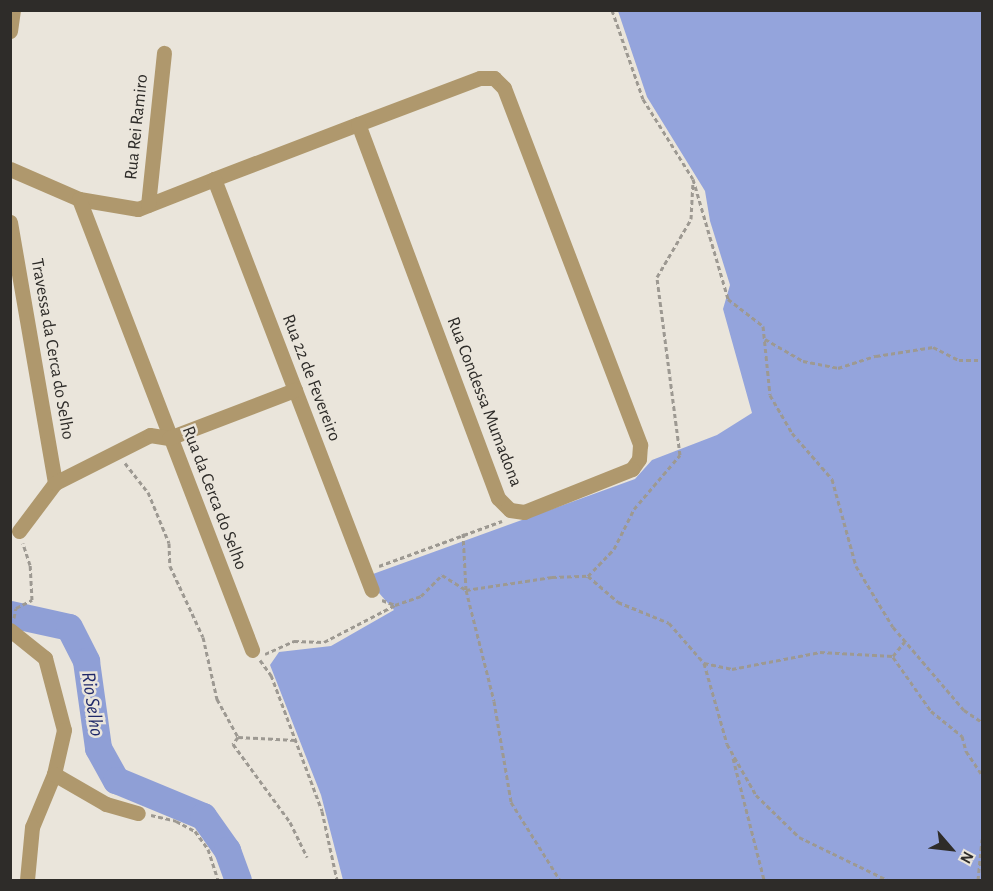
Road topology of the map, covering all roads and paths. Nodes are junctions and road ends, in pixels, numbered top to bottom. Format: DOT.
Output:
graph roads {
  1 [pos="13,10"];
  2 [pos="612,10"];
  3 [pos="10,31"];
  4 [pos="164,53"];
  5 [pos="358,124"];
  6 [pos="10,169"];
  7 [pos="214,178"];
  8 [pos="693,179"];
  9 [pos="80,199"];
  10 [pos="148,205"];
  11 [pos="10,222"];
  12 [pos="764,339"];
  13 [pos="982,360"];
  14 [pos="295,390"];
  15 [pos="169,438"];
  16 [pos="118,452"];
  17 [pos="55,483"];
  18 [pos="510,510"];
  19 [pos="19,531"];
  20 [pos="463,533"];
  21 [pos="365,571"];
  22 [pos="588,576"];
  23 [pos="372,590"];
  24 [pos="466,590"];
  25 [pos="395,605"];
  26 [pos="16,608"];
  27 [pos="10,630"];
  28 [pos="905,641"];
  29 [pos="255,654"];
  30 [pos="893,656"];
  31 [pos="704,663"];
  32 [pos="982,722"];
  33 [pos="238,737"];
  34 [pos="295,740"];
  35 [pos="732,753"];
  36 [pos="54,774"];
  37 [pos="982,775"];
  38 [pos="138,813"];
  39 [pos="982,839"];
  40 [pos="307,857"];
  41 [pos="27,880"];
  42 [pos="218,880"];
  43 [pos="337,880"];
  44 [pos="560,880"];
  45 [pos="764,880"];
  46 [pos="887,880"];
  47 [pos="978,880"];
  1 -- 3 [label="street"];
  2 -- 8 [label="path"];
  4 -- 10 [label="street, Rua Rei Ramiro"];
  5 -- 7 [label="street"];
  5 -- 18 [label="street, Rua Condessa Mumadona"];
  5 -- 18 [label="street, Rua Condessa Mumadona"];
  6 -- 9 [label="street"];
  7 -- 10 [label="street"];
  7 -- 14 [label="street, Rua 22 de Fevereiro"];
  8 -- 12 [label="path"];
  8 -- 22 [label="path"];
  9 -- 10 [label="street"];
  9 -- 15 [label="street, Rua da Cerca do Selho"];
  11 -- 17 [label="street, Travessa da Cerca do Selho"];
  12 -- 13 [label="path"];
  12 -- 28 [label="path"];
  14 -- 15 [label="street"];
  14 -- 21 [label="street, Rua 22 de Fevereiro"];
  15 -- 16 [label="street"];
  15 -- 29 [label="street, Rua da Cerca do Selho"];
  16 -- 17 [label="street"];
  16 -- 33 [label="path"];
  17 -- 19 [label="street"];
  18 -- 20 [label="path"];
  19 -- 26 [label="path"];
  20 -- 21 [label="path"];
  20 -- 24 [label="path"];
  21 -- 23 [label="street, Rua 22 de Fevereiro"];
  22 -- 24 [label="path"];
  22 -- 31 [label="path"];
  23 -- 25 [label="path"];
  24 -- 25 [label="path"];
  24 -- 44 [label="path"];
  25 -- 29 [label="path"];
  27 -- 36 [label="street"];
  28 -- 30 [label="path"];
  28 -- 32 [label="path"];
  29 -- 34 [label="path"];
  30 -- 31 [label="path"];
  30 -- 37 [label="path"];
  31 -- 35 [label="path"];
  33 -- 34 [label="path"];
  33 -- 40 [label="path"];
  34 -- 43 [label="path"];
  35 -- 45 [label="path"];
  35 -- 46 [label="path"];
  36 -- 38 [label="street"];
  36 -- 41 [label="street"];
  38 -- 42 [label="path"];
  39 -- 47 [label="path"];
}
